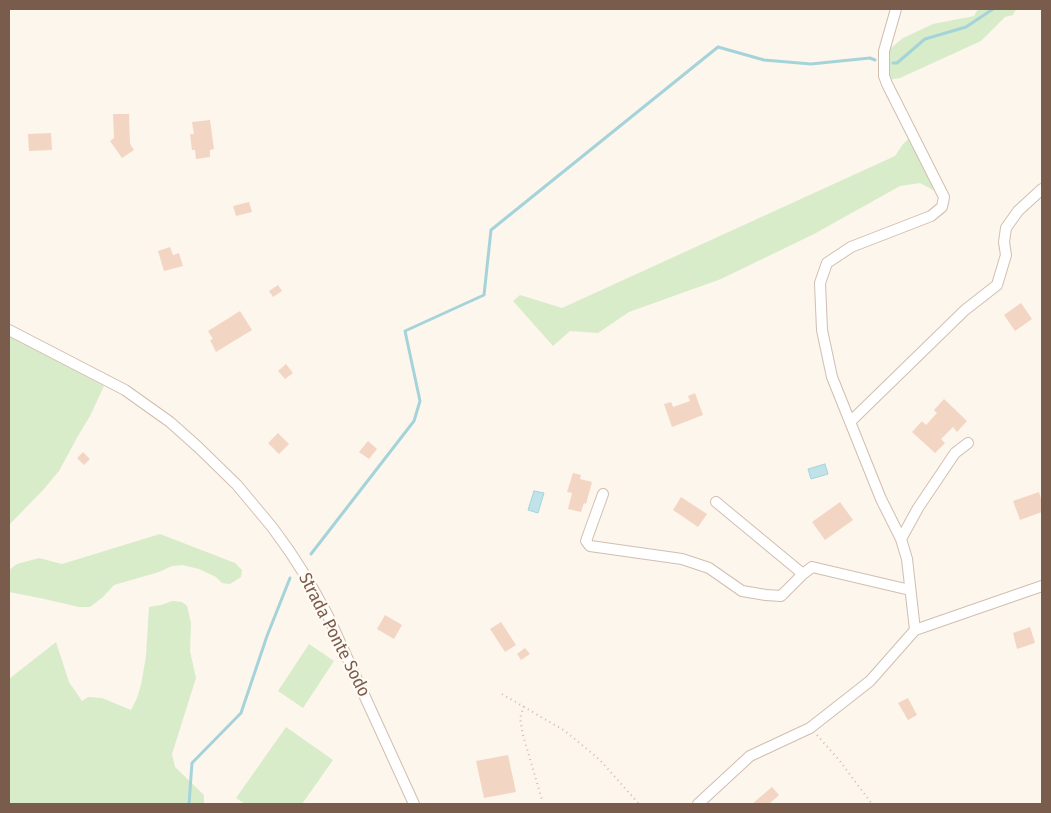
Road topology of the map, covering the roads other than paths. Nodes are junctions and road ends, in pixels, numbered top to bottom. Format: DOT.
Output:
graph roads {
  1 [pos="896,9"];
  2 [pos="1042,189"];
  3 [pos="9,330"];
  4 [pos="850,422"];
  5 [pos="968,443"];
  6 [pos="603,494"];
  7 [pos="716,502"];
  8 [pos="901,539"];
  9 [pos="803,574"];
  10 [pos="1042,586"];
  11 [pos="910,590"];
  12 [pos="915,630"];
  13 [pos="414,804"];
  14 [pos="698,804"];
  1 -- 4 [label="street"];
  2 -- 4 [label="street"];
  3 -- 13 [label="street, Strada Ponte Sodo"];
  4 -- 8 [label="street"];
  5 -- 8 [label="street"];
  6 -- 9 [label="street"];
  7 -- 9 [label="street"];
  8 -- 11 [label="street"];
  9 -- 11 [label="street"];
  10 -- 12 [label="street"];
  11 -- 12 [label="street"];
  12 -- 14 [label="street"];
}
